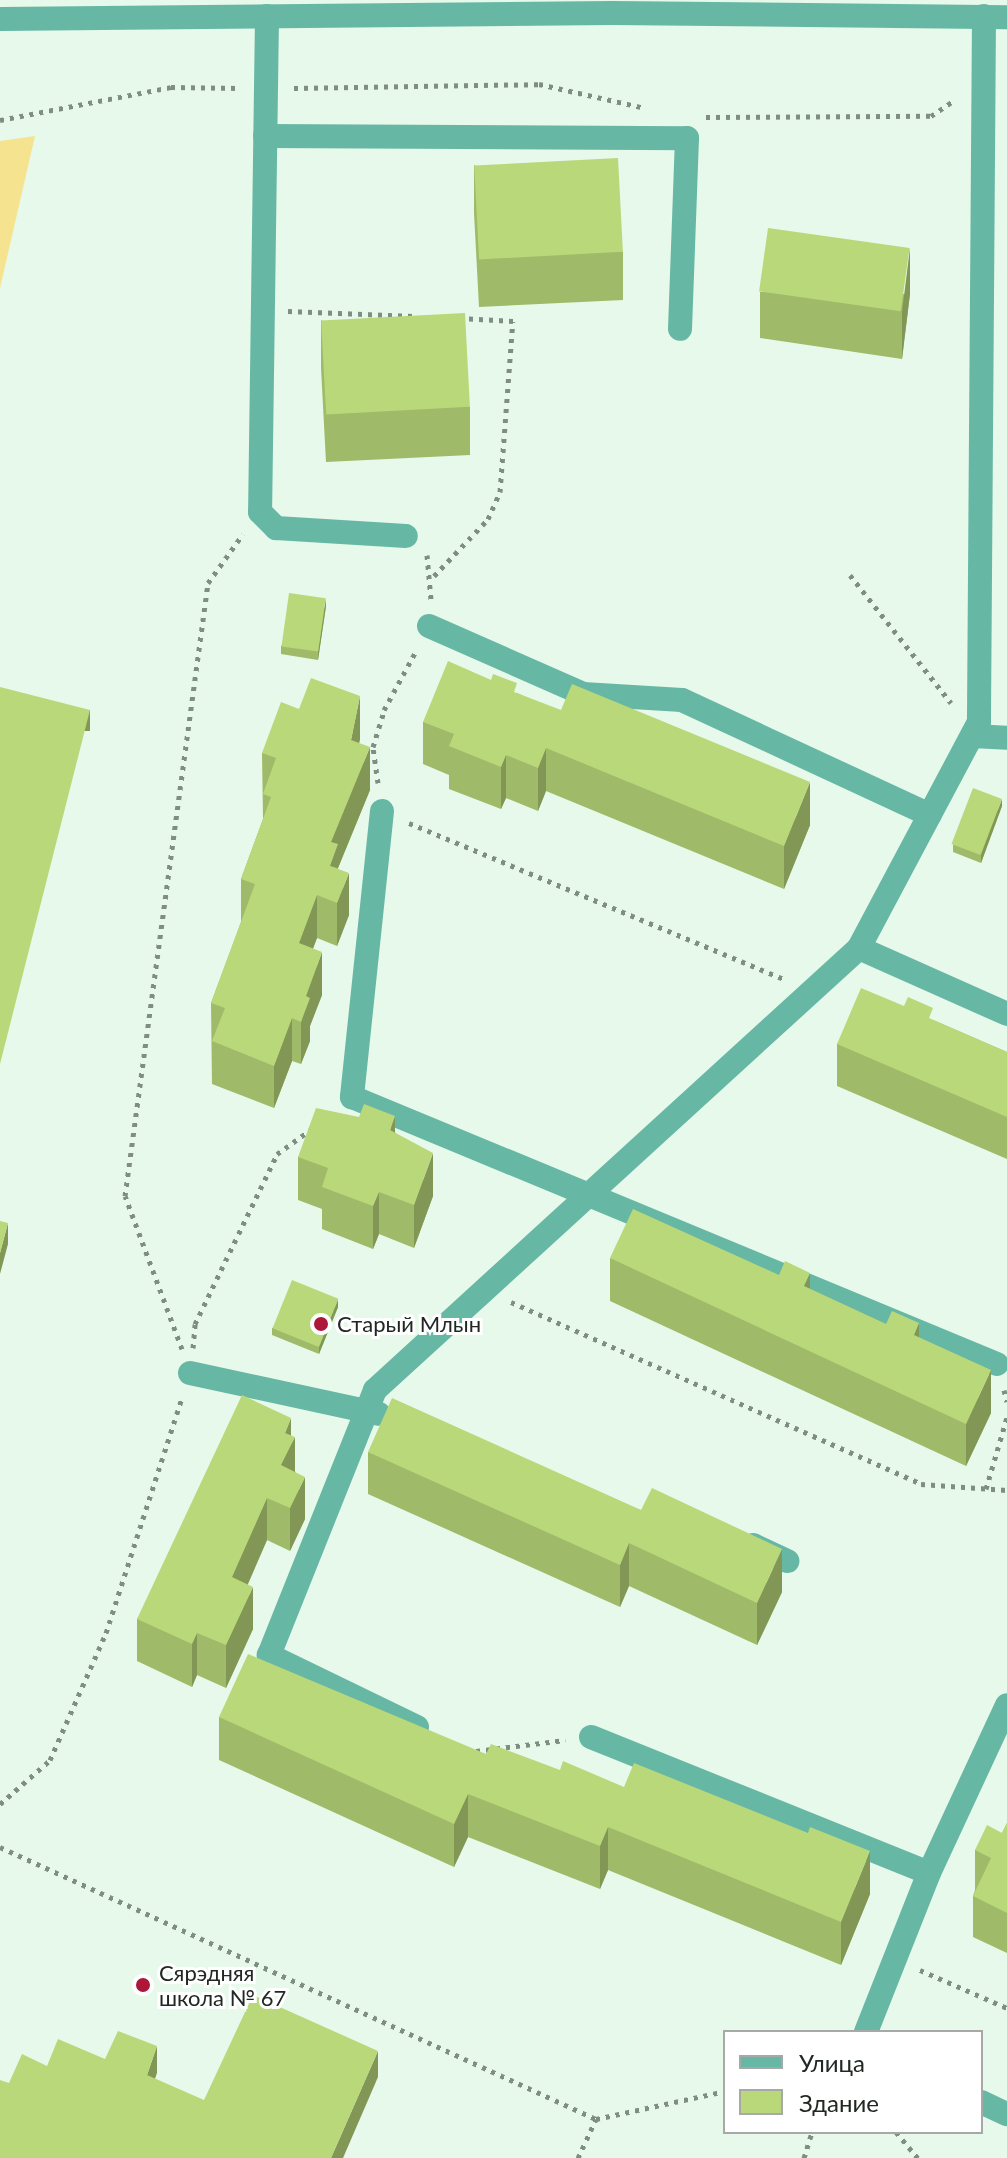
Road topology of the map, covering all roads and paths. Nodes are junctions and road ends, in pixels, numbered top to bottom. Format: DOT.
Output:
graph roads {
  1 [pos="613,6"];
  2 [pos="267,16"];
  3 [pos="996,16"];
  4 [pos="0,19"];
  5 [pos="983,83"];
  6 [pos="265,88"];
  7 [pos="653,110"];
  8 [pos="1007,112"];
  9 [pos="982,116"];
  10 [pos="697,117"];
  11 [pos="0,120"];
  12 [pos="265,136"];
  13 [pos="261,310"];
  14 [pos="427,317"];
  15 [pos="456,318"];
  16 [pos="680,329"];
  17 [pos="260,512"];
  18 [pos="406,536"];
  19 [pos="850,575"];
  20 [pos="433,577"];
  21 [pos="429,626"];
  22 [pos="972,736"];
  23 [pos="1007,738"];
  24 [pos="382,811"];
  25 [pos="930,815"];
  26 [pos="859,948"];
  27 [pos="812,991"];
  28 [pos="1007,1014"];
  29 [pos="315,1126"];
  30 [pos="591,1192"];
  31 [pos="485,1290"];
  32 [pos="997,1364"];
  33 [pos="190,1373"];
  34 [pos="366,1408"];
  35 [pos="1007,1417"];
  36 [pos="408,1426"];
  37 [pos="986,1489"];
  38 [pos="1007,1490"];
  39 [pos="734,1536"];
  40 [pos="788,1561"];
  41 [pos="1007,1705"];
  42 [pos="437,1736"];
  43 [pos="591,1737"];
  44 [pos="475,1751"];
  45 [pos="0,1804"];
  46 [pos="0,1847"];
  47 [pos="929,1873"];
  48 [pos="893,1959"];
  49 [pos="1007,2008"];
  50 [pos="867,2030"];
  51 [pos="723,2091"];
  52 [pos="983,2103"];
  53 [pos="1007,2114"];
  54 [pos="596,2119"];
  55 [pos="811,2134"];
  56 [pos="898,2134"];
  57 [pos="578,2158"];
  58 [pos="804,2158"];
  59 [pos="918,2158"];
  1 -- 2 [label="street"];
  1 -- 3 [label="street"];
  2 -- 4 [label="street"];
  2 -- 6 [label="street"];
  3 -- 5 [label="street"];
  5 -- 9 [label="street"];
  5 -- 10 [label="path"];
  6 -- 7 [label="path"];
  6 -- 11 [label="path"];
  6 -- 12 [label="street"];
  8 -- 9 [label="street"];
  9 -- 22 [label="street"];
  12 -- 13 [label="street"];
  12 -- 16 [label="street"];
  13 -- 14 [label="path"];
  13 -- 17 [label="street"];
  15 -- 20 [label="path"];
  17 -- 18 [label="street"];
  17 -- 33 [label="path"];
  18 -- 20 [label="path"];
  19 -- 22 [label="path"];
  20 -- 21 [label="path"];
  21 -- 24 [label="path"];
  21 -- 25 [label="street"];
  22 -- 23 [label="street"];
  22 -- 25 [label="street"];
  24 -- 27 [label="path"];
  24 -- 30 [label="street"];
  25 -- 26 [label="street"];
  26 -- 27 [label="street"];
  26 -- 28 [label="street"];
  27 -- 30 [label="street"];
  29 -- 33 [label="path"];
  30 -- 31 [label="street"];
  30 -- 32 [label="street"];
  31 -- 34 [label="street"];
  31 -- 37 [label="path"];
  33 -- 34 [label="street"];
  33 -- 45 [label="path"];
  34 -- 36 [label="street"];
  34 -- 42 [label="street"];
  35 -- 37 [label="path"];
  37 -- 38 [label="path"];
  39 -- 40 [label="street"];
  41 -- 47 [label="street"];
  43 -- 44 [label="path"];
  43 -- 47 [label="street"];
  46 -- 54 [label="path"];
  47 -- 48 [label="street"];
  48 -- 49 [label="path"];
  48 -- 50 [label="street"];
  51 -- 54 [label="path"];
  52 -- 53 [label="street"];
  54 -- 57 [label="path"];
  55 -- 58 [label="path"];
  56 -- 59 [label="path"];
}
